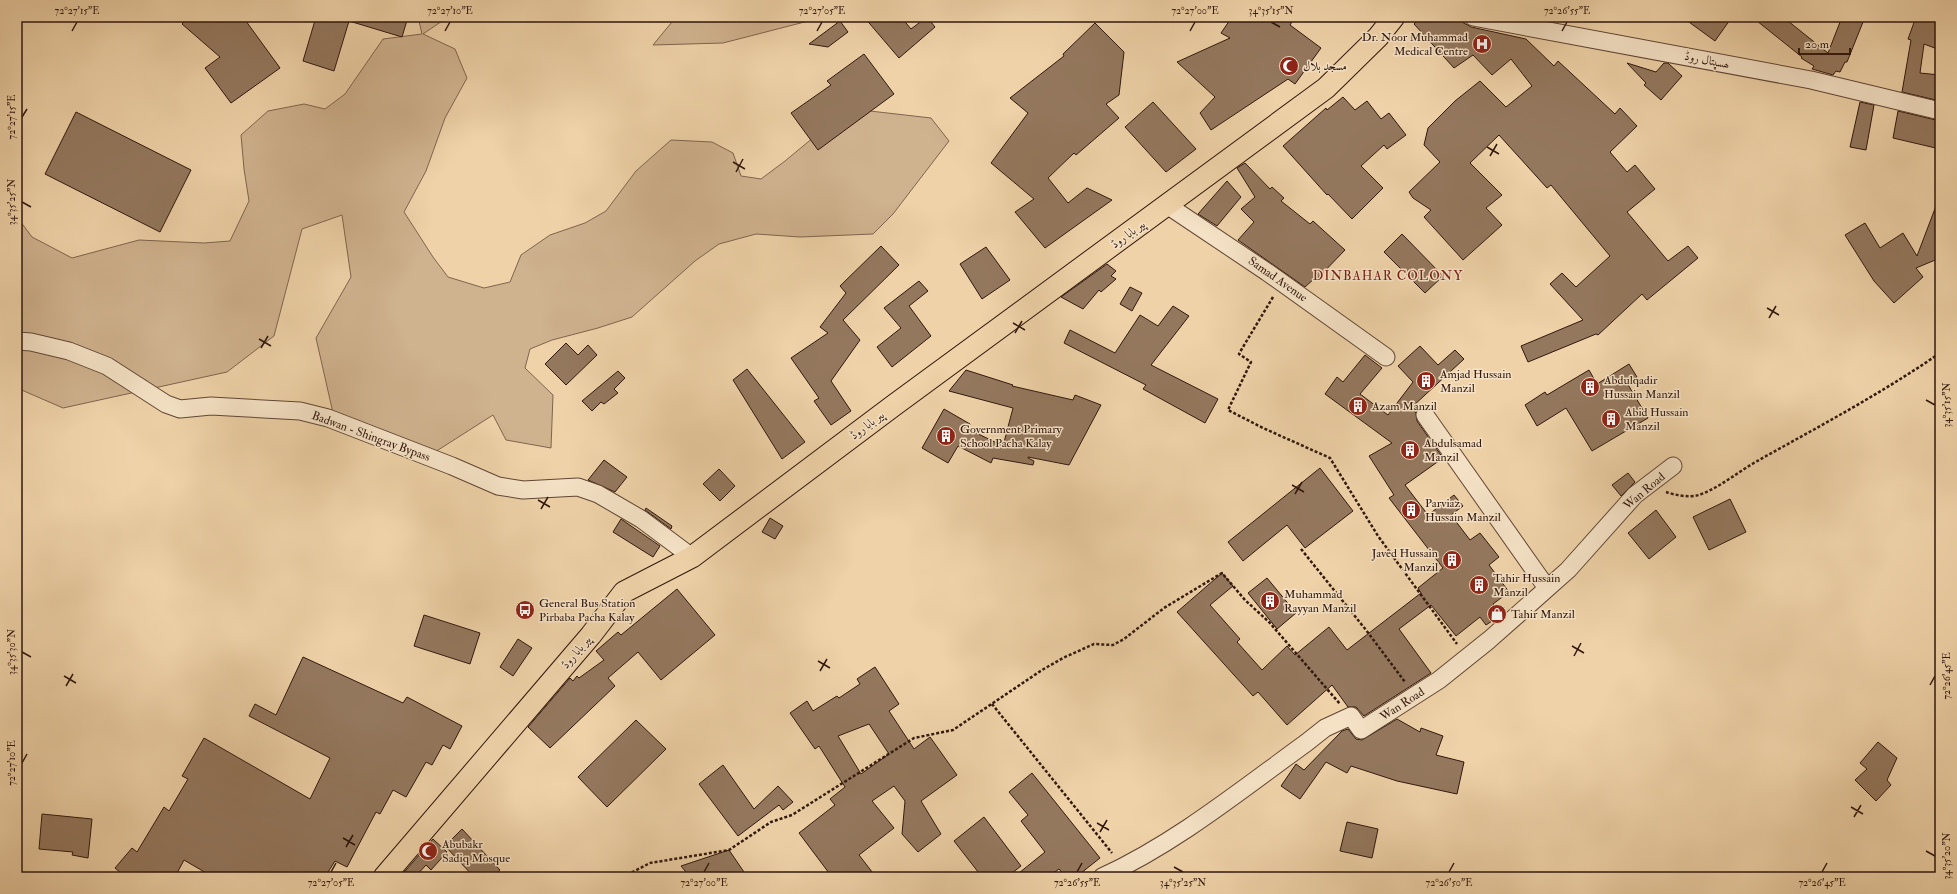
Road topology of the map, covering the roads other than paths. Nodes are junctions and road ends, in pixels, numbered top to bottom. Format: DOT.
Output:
graph roads {
  1 [pos="1394,17"];
  2 [pos="1473,17"];
  3 [pos="1940,111"];
  4 [pos="1167,205"];
  5 [pos="17,341"];
  6 [pos="1386,357"];
  7 [pos="1426,415"];
  8 [pos="1673,466"];
  9 [pos="692,557"];
  10 [pos="1547,588"];
  11 [pos="384,877"];
  12 [pos="1102,877"];
  1 -- 4 [label="main road, پیر بابا روڈ"];
  2 -- 3 [label="street, ھسپتال روڈ"];
  4 -- 6 [label="street, Samad Avenue"];
  4 -- 9 [label="main road, پیر بابا روڈ"];
  5 -- 9 [label="street, Badwan - Shingray Bypass"];
  7 -- 10 [label="street"];
  8 -- 10 [label="street, Wan Road"];
  9 -- 11 [label="main road, پیر بابا روڈ"];
  10 -- 12 [label="street, Wan Road"];
}
